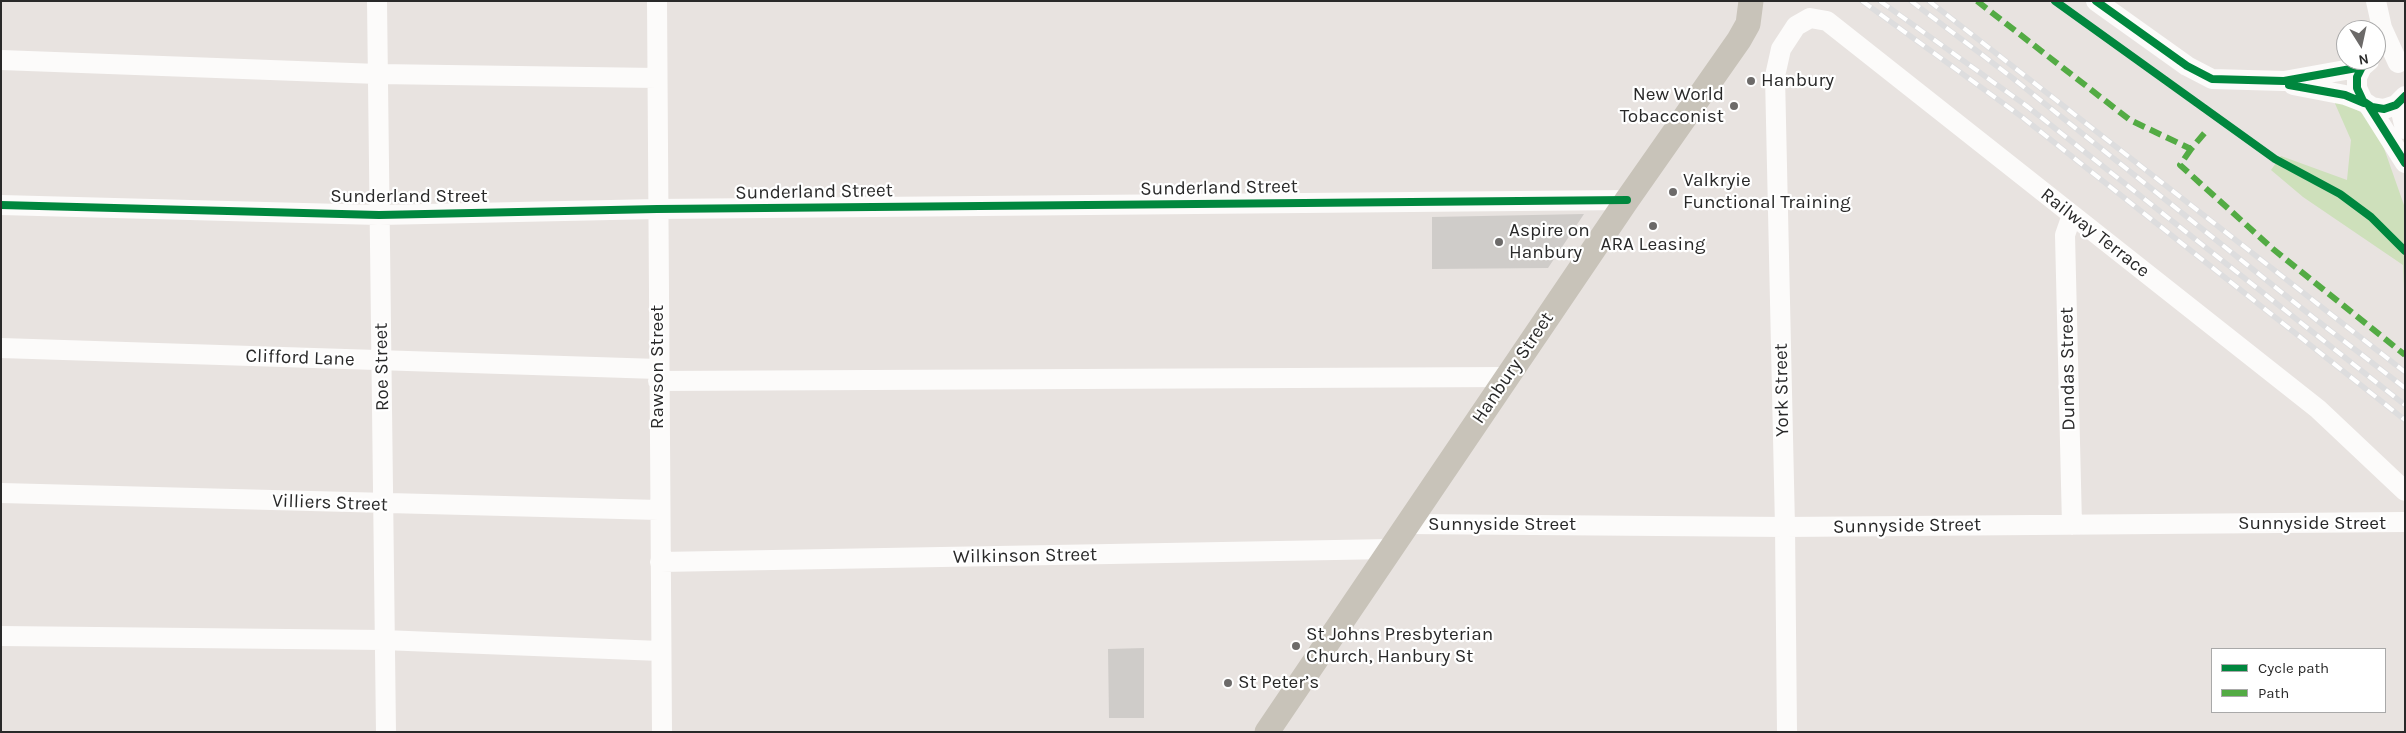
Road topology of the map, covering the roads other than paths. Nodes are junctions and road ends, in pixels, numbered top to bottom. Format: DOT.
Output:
graph roads {
  1 [pos="377,1"];
  2 [pos="656,1"];
  3 [pos="1751,1"];
  4 [pos="2096,1"];
  5 [pos="2376,1"];
  6 [pos="2371,20"];
  7 [pos="1781,49"];
  8 [pos="2386,58"];
  9 [pos="1,60"];
  10 [pos="2402,68"];
  11 [pos="2337,70"];
  12 [pos="2362,70"];
  13 [pos="378,74"];
  14 [pos="657,78"];
  15 [pos="2272,81"];
  16 [pos="2403,99"];
  17 [pos="2367,105"];
  18 [pos="2405,129"];
  19 [pos="2405,163"];
  20 [pos="1627,200"];
  21 [pos="1,205"];
  22 [pos="657,209"];
  23 [pos="380,215"];
  24 [pos="2072,215"];
  25 [pos="1,348"];
  26 [pos="382,361"];
  27 [pos="658,375"];
  28 [pos="1506,377"];
  29 [pos="2405,491"];
  30 [pos="1,493"];
  31 [pos="384,504"];
  32 [pos="659,510"];
  33 [pos="2405,522"];
  34 [pos="1408,524"];
  35 [pos="2072,525"];
  36 [pos="1785,528"];
  37 [pos="1391,549"];
  38 [pos="660,562"];
  39 [pos="1,636"];
  40 [pos="383,640"];
  41 [pos="660,651"];
  42 [pos="386,732"];
  43 [pos="662,732"];
  44 [pos="1267,732"];
  45 [pos="1787,732"];
  1 -- 13 [label="street, Roe Street"];
  2 -- 14 [label="street, Rawson Street"];
  3 -- 20 [label="main road, Hanbury Street"];
  4 -- 15 [label="street"];
  5 -- 6 [label="street"];
  5 -- 10 [label="street"];
  7 -- 24 [label="street, Railway Terrace"];
  7 -- 36 [label="street, York Street"];
  8 -- 10 [label="street"];
  9 -- 13 [label="street"];
  11 -- 15 [label="street"];
  12 -- 17 [label="street"];
  13 -- 14 [label="street"];
  13 -- 23 [label="street, Roe Street"];
  14 -- 22 [label="street, Rawson Street"];
  15 -- 17 [label="street"];
  16 -- 17 [label="street"];
  16 -- 18 [label="street"];
  17 -- 19 [label="street"];
  20 -- 22 [label="street, Sunderland Street"];
  20 -- 28 [label="main road, Hanbury Street"];
  21 -- 23 [label="street, Sunderland Street"];
  22 -- 23 [label="street, Sunderland Street"];
  22 -- 27 [label="street, Rawson Street"];
  23 -- 26 [label="street, Roe Street"];
  24 -- 29 [label="street, Railway Terrace"];
  24 -- 35 [label="street, Dundas Street"];
  25 -- 26 [label="street, Clifford Lane"];
  26 -- 27 [label="street, Clifford Lane"];
  26 -- 31 [label="street, Roe Street"];
  27 -- 28 [label="street, Clifford Lane"];
  27 -- 32 [label="street, Rawson Street"];
  28 -- 34 [label="main road, Hanbury Street"];
  30 -- 31 [label="street, Villiers Street"];
  31 -- 32 [label="street, Villiers Street"];
  31 -- 40 [label="street, Roe Street"];
  32 -- 38 [label="street, Rawson Street"];
  33 -- 35 [label="street, Sunnyside Street"];
  34 -- 36 [label="street, Sunnyside Street"];
  34 -- 37 [label="main road, Hanbury Street"];
  35 -- 36 [label="street, Sunnyside Street"];
  36 -- 45 [label="street, York Street"];
  37 -- 38 [label="street, Wilkinson Street"];
  37 -- 44 [label="main road, Hanbury Street"];
  38 -- 41 [label="street, Rawson Street"];
  39 -- 40 [label="street"];
  40 -- 41 [label="street"];
  40 -- 42 [label="street, Roe Street"];
  41 -- 43 [label="street, Rawson Street"];
}
